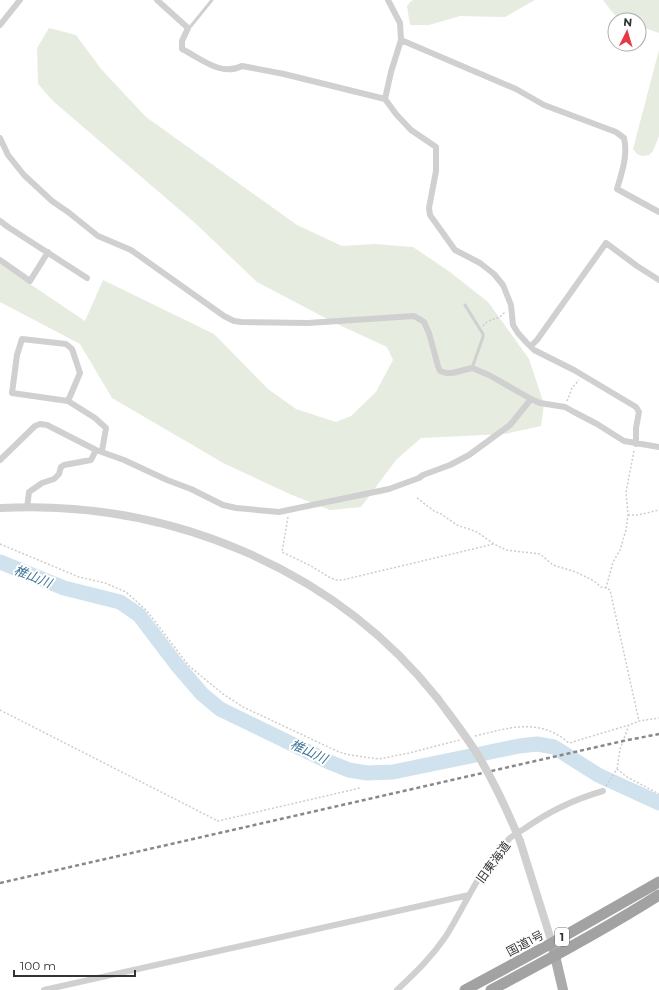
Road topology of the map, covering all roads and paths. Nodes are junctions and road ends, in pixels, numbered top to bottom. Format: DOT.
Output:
graph roads {
  1 [pos="20,0"];
  2 [pos="157,0"];
  3 [pos="212,0"];
  4 [pos="388,0"];
  5 [pos="0,25"];
  6 [pos="188,28"];
  7 [pos="401,40"];
  8 [pos="385,99"];
  9 [pos="0,138"];
  10 [pos="659,212"];
  11 [pos="0,221"];
  12 [pos="48,252"];
  13 [pos="0,260"];
  14 [pos="87,278"];
  15 [pos="659,280"];
  16 [pos="465,306"];
  17 [pos="506,315"];
  18 [pos="481,329"];
  19 [pos="531,346"];
  20 [pos="472,368"];
  21 [pos="574,370"];
  22 [pos="531,399"];
  23 [pos="68,401"];
  24 [pos="565,407"];
  25 [pos="636,444"];
  26 [pos="659,447"];
  27 [pos="99,451"];
  28 [pos="0,460"];
  29 [pos="417,498"];
  30 [pos="0,508"];
  31 [pos="27,508"];
  32 [pos="288,509"];
  33 [pos="659,510"];
  34 [pos="628,515"];
  35 [pos="0,544"];
  36 [pos="494,544"];
  37 [pos="606,588"];
  38 [pos="0,710"];
  39 [pos="659,718"];
  40 [pos="639,721"];
  41 [pos="629,725"];
  42 [pos="470,738"];
  43 [pos="462,740"];
  44 [pos="618,769"];
  45 [pos="360,788"];
  46 [pos="603,791"];
  47 [pos="659,794"];
  48 [pos="659,882"];
  49 [pos="469,895"];
  50 [pos="659,896"];
  51 [pos="552,943"];
  52 [pos="556,956"];
  53 [pos="44,990"];
  54 [pos="397,990"];
  55 [pos="465,990"];
  56 [pos="491,990"];
  57 [pos="563,990"];
  1 -- 5 [label="street"];
  2 -- 6 [label="street"];
  3 -- 6 [label="lane"];
  4 -- 7 [label="street"];
  6 -- 8 [label="street"];
  7 -- 8 [label="street"];
  7 -- 10 [label="street"];
  8 -- 19 [label="street"];
  9 -- 20 [label="street"];
  11 -- 12 [label="street"];
  12 -- 13 [label="street"];
  12 -- 14 [label="street"];
  15 -- 19 [label="street"];
  16 -- 18 [label="lane"];
  17 -- 18 [label="path"];
  18 -- 20 [label="lane"];
  19 -- 21 [label="street"];
  20 -- 22 [label="street"];
  21 -- 24 [label="path"];
  21 -- 25 [label="street"];
  22 -- 24 [label="street"];
  22 -- 32 [label="street"];
  23 -- 23 [label="street"];
  23 -- 27 [label="street"];
  24 -- 25 [label="street"];
  25 -- 26 [label="street"];
  25 -- 34 [label="path"];
  27 -- 28 [label="street"];
  27 -- 31 [label="street"];
  27 -- 32 [label="street"];
  29 -- 36 [label="path"];
  30 -- 31 [label="street"];
  31 -- 51 [label="street, bridge"];
  32 -- 36 [label="path"];
  33 -- 34 [label="path"];
  34 -- 37 [label="path"];
  35 -- 43 [label="path"];
  36 -- 37 [label="path"];
  37 -- 40 [label="path"];
  38 -- 45 [label="path"];
  39 -- 40 [label="path"];
  40 -- 41 [label="path"];
  41 -- 42 [label="path"];
  41 -- 44 [label="path"];
  44 -- 46 [label="path"];
  44 -- 47 [label="path"];
  46 -- 49 [label="street, 旧東海道"];
  48 -- 51 [label="highway, 国道1号 / 1"];
  49 -- 53 [label="street"];
  49 -- 54 [label="street, 旧東海道"];
  50 -- 52 [label="highway, 1"];
  51 -- 52 [label="main road"];
  51 -- 55 [label="highway, 国道1号 / 1"];
  52 -- 56 [label="highway, 1"];
  52 -- 57 [label="main road"];
}
